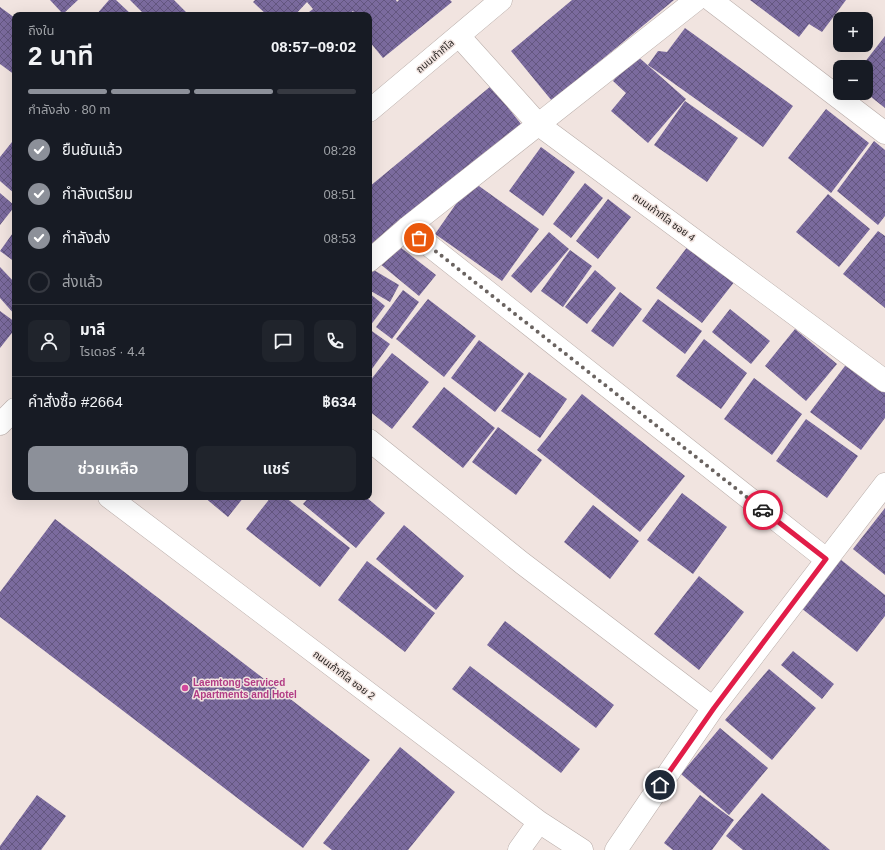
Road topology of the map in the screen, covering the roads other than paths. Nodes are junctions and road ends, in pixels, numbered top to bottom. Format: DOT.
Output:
graph roads {
  1 [pos="501,0"];
  2 [pos="696,0"];
  3 [pos="711,0"];
  4 [pos="459,36"];
  5 [pos="372,109"];
  6 [pos="539,125"];
  7 [pos="885,133"];
  8 [pos="407,228"];
  9 [pos="372,258"];
  10 [pos="885,381"];
  11 [pos="372,442"];
  12 [pos="885,484"];
  13 [pos="113,500"];
  14 [pos="826,559"];
  15 [pos="714,708"];
  16 [pos="539,822"];
  17 [pos="519,850"];
  18 [pos="582,850"];
  19 [pos="616,850"];
  1 -- 4 [label="street, ถนนเก้ากิโล"];
  2 -- 6 [label="street"];
  3 -- 7 [label="street"];
  4 -- 5 [label="street, ถนนเก้ากิโล"];
  4 -- 6 [label="street, ถนนเก้ากิโล ซอย 4"];
  6 -- 8 [label="street"];
  6 -- 10 [label="street, ถนนเก้ากิโล ซอย 4"];
  8 -- 9 [label="street"];
  8 -- 14 [label="street"];
  11 -- 15 [label="street"];
  12 -- 14 [label="street"];
  13 -- 16 [label="street, ถนนเก้ากิโล ซอย 2"];
  14 -- 15 [label="street"];
  15 -- 19 [label="street"];
  16 -- 17 [label="street"];
  16 -- 18 [label="street, ถนนเก้ากิโล ซอย 2"];
}
